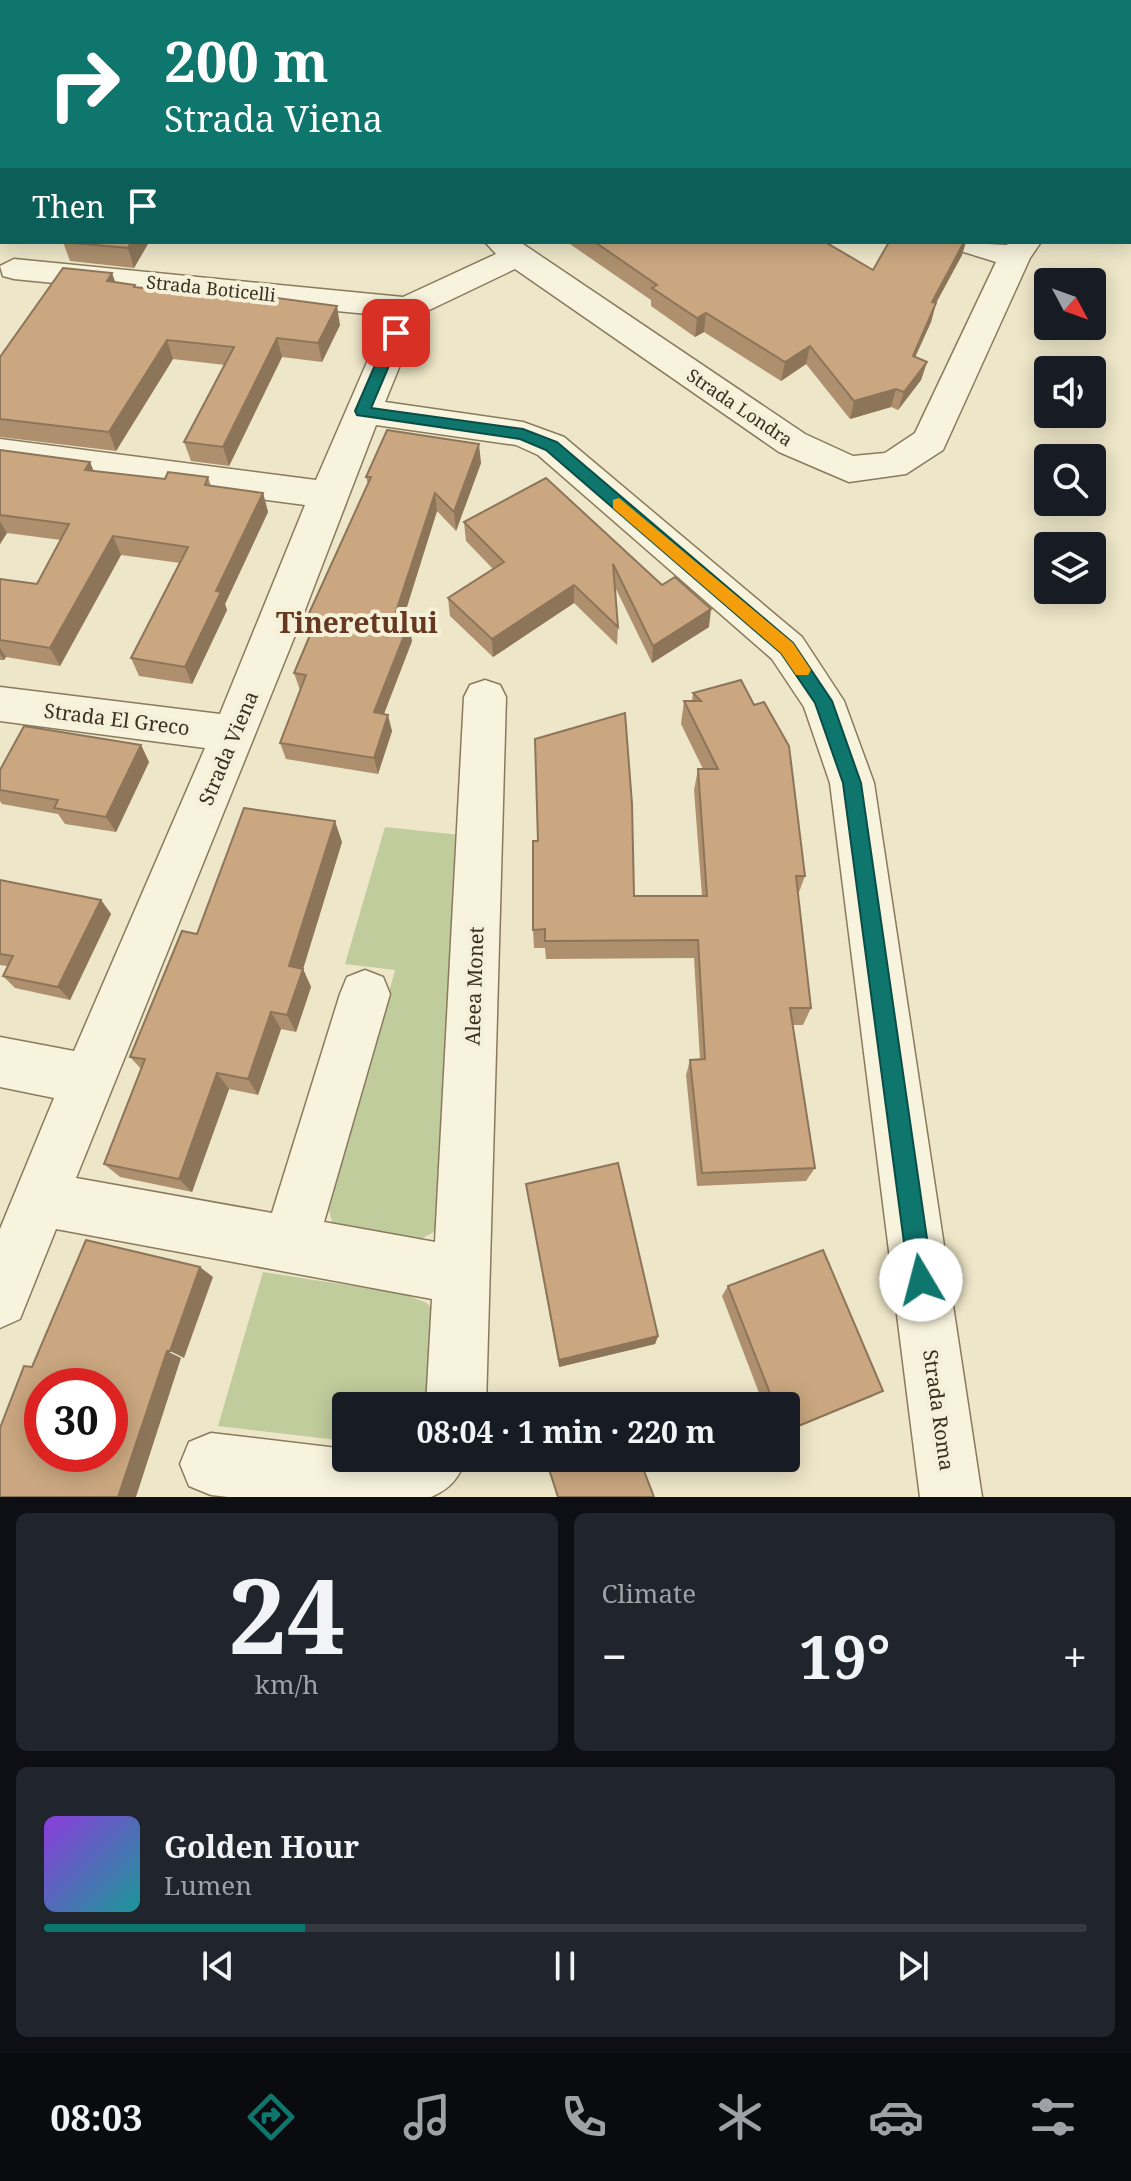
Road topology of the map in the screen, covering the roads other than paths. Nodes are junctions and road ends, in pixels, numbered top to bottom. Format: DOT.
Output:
graph roads {
  1 [pos="979,244"];
  2 [pos="509,249"];
  3 [pos="1020,250"];
  4 [pos="13,258"];
  5 [pos="407,308"];
  6 [pos="362,411"];
  7 [pos="0,452"];
  8 [pos="328,495"];
  9 [pos="485,697"];
  10 [pos="0,704"];
  11 [pos="234,734"];
  12 [pos="365,994"];
  13 [pos="0,1062"];
  14 [pos="88,1079"];
  15 [pos="41,1199"];
  16 [pos="290,1244"];
  17 [pos="463,1276"];
  18 [pos="0,1299"];
  19 [pos="457,1392"];
  20 [pos="211,1464"];
  21 [pos="415,1472"];
  22 [pos="951,1497"];
  1 -- 3 [label="street"];
  2 -- 3 [label="street, Strada Londra"];
  2 -- 5 [label="street"];
  4 -- 5 [label="street, Strada Boticelli"];
  5 -- 6 [label="street, Strada Viena"];
  6 -- 8 [label="street, Strada Viena"];
  6 -- 22 [label="street, Strada Roma"];
  7 -- 8 [label="street"];
  8 -- 11 [label="street, Strada Viena"];
  9 -- 17 [label="street, Aleea Monet"];
  10 -- 11 [label="street, Strada El Greco"];
  11 -- 14 [label="street, Strada Viena"];
  12 -- 16 [label="street"];
  13 -- 14 [label="street"];
  14 -- 15 [label="street, Strada Viena"];
  15 -- 16 [label="street"];
  15 -- 18 [label="street, Strada Viena"];
  16 -- 17 [label="street"];
  17 -- 19 [label="street, Aleea Monet"];
  20 -- 21 [label="street"];
}
